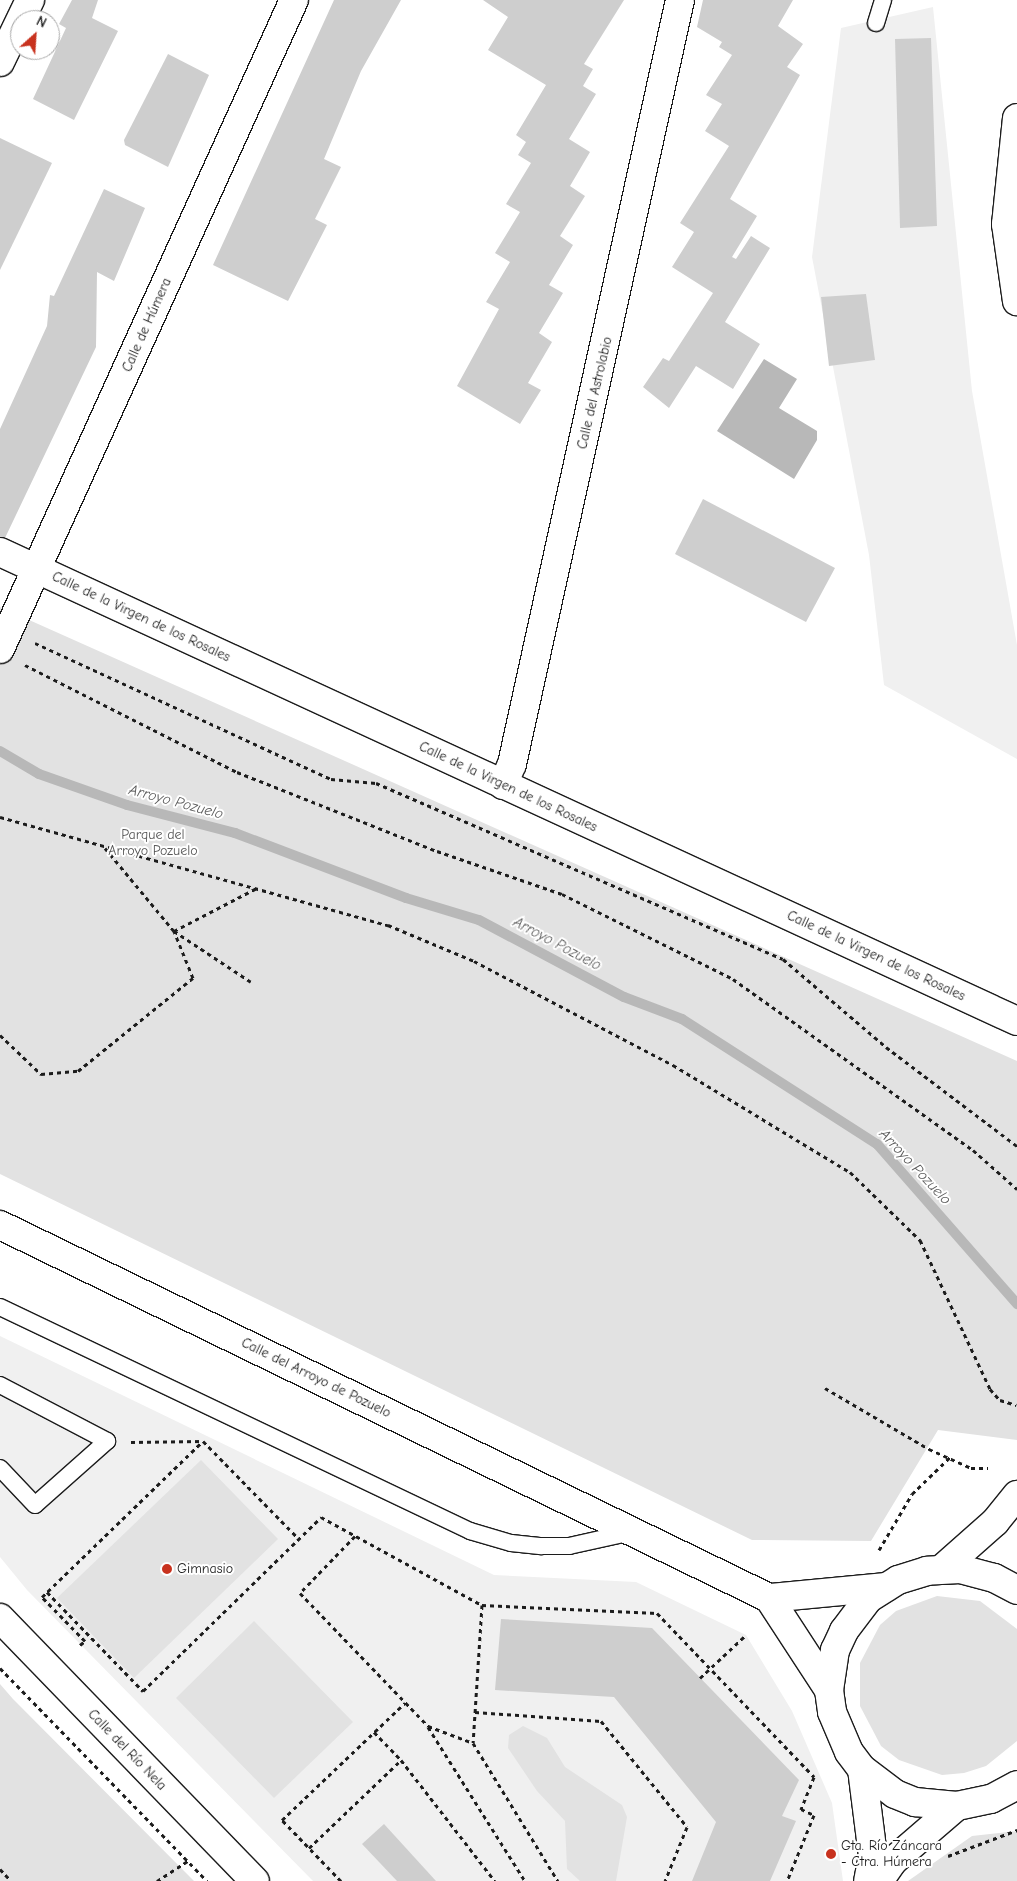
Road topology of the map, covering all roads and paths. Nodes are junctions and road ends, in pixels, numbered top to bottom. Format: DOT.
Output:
graph roads {
  1 [pos="30,0"];
  2 [pos="294,0"];
  3 [pos="680,0"];
  4 [pos="883,0"];
  5 [pos="876,23"];
  6 [pos="0,62"];
  7 [pos="1017,118"];
  8 [pos="1017,300"];
  9 [pos="0,552"];
  10 [pos="36,568"];
  11 [pos="26,639"];
  12 [pos="9,655"];
  13 [pos="503,785"];
  14 [pos="0,817"];
  15 [pos="105,848"];
  16 [pos="257,887"];
  17 [pos="174,931"];
  18 [pos="251,982"];
  19 [pos="1017,1021"];
  20 [pos="0,1035"];
  21 [pos="1017,1146"];
  22 [pos="1017,1189"];
  23 [pos="0,1224"];
  24 [pos="0,1307"];
  25 [pos="0,1385"];
  26 [pos="825,1388"];
  27 [pos="1016,1405"];
  28 [pos="203,1441"];
  29 [pos="107,1442"];
  30 [pos="950,1457"];
  31 [pos="0,1468"];
  32 [pos="988,1468"];
  33 [pos="1017,1495"];
  34 [pos="632,1532"];
  35 [pos="355,1536"];
  36 [pos="299,1539"];
  37 [pos="878,1550"];
  38 [pos="943,1568"];
  39 [pos="885,1587"];
  40 [pos="1017,1590"];
  41 [pos="47,1592"];
  42 [pos="769,1598"];
  43 [pos="482,1605"];
  44 [pos="0,1618"];
  45 [pos="746,1635"];
  46 [pos="80,1645"];
  47 [pos="0,1668"];
  48 [pos="712,1668"];
  49 [pos="700,1678"];
  50 [pos="829,1690"];
  51 [pos="405,1703"];
  52 [pos="475,1712"];
  53 [pos="428,1726"];
  54 [pos="374,1732"];
  55 [pos="473,1743"];
  56 [pos="401,1760"];
  57 [pos="862,1769"];
  58 [pos="1017,1785"];
  59 [pos="956,1806"];
  60 [pos="1017,1830"];
  61 [pos="213,1838"];
  62 [pos="309,1848"];
  63 [pos="940,1859"];
  64 [pos="187,1862"];
  65 [pos="0,1870"];
  66 [pos="11,1881"];
  67 [pos="157,1881"];
  68 [pos="207,1881"];
  69 [pos="256,1881"];
  70 [pos="341,1881"];
  71 [pos="496,1881"];
  72 [pos="525,1881"];
  73 [pos="558,1881"];
  74 [pos="665,1881"];
  75 [pos="787,1881"];
  76 [pos="868,1881"];
  77 [pos="879,1881"];
  1 -- 6 [label="street"];
  2 -- 10 [label="street, Calle de Húmera"];
  3 -- 13 [label="street, Calle del Astrolabio"];
  4 -- 5 [label="lane"];
  7 -- 8 [label="street"];
  9 -- 10 [label="street, Calle de la Virgen de los Rosales"];
  10 -- 12 [label="street, Calle de Húmera"];
  10 -- 13 [label="street, Calle de la Virgen de los Rosales"];
  11 -- 21 [label="path"];
  12 -- 22 [label="path"];
  13 -- 19 [label="street, Calle de la Virgen de los Rosales"];
  14 -- 15 [label="path"];
  15 -- 16 [label="path"];
  15 -- 17 [label="path"];
  16 -- 17 [label="path"];
  16 -- 27 [label="path"];
  17 -- 18 [label="path"];
  17 -- 20 [label="path"];
  23 -- 34 [label="street, Calle del Arroyo de Pozuelo"];
  24 -- 34 [label="lane"];
  25 -- 29 [label="lane"];
  26 -- 30 [label="path"];
  28 -- 29 [label="path"];
  28 -- 36 [label="path"];
  28 -- 41 [label="path"];
  29 -- 31 [label="lane"];
  30 -- 32 [label="path"];
  30 -- 37 [label="path"];
  33 -- 38 [label="street"];
  34 -- 42 [label="street, Calle del Arroyo de Pozuelo"];
  35 -- 36 [label="path"];
  35 -- 43 [label="path"];
  35 -- 51 [label="path"];
  36 -- 41 [label="path"];
  38 -- 39 [label="street"];
  38 -- 40 [label="street"];
  39 -- 42 [label="street"];
  39 -- 50 [label="street"];
  41 -- 46 [label="path"];
  42 -- 50 [label="street"];
  43 -- 48 [label="path"];
  43 -- 52 [label="path"];
  44 -- 61 [label="street, Calle del Río Nela"];
  45 -- 48 [label="path"];
  47 -- 64 [label="path"];
  48 -- 49 [label="path"];
  48 -- 75 [label="path"];
  50 -- 57 [label="street"];
  51 -- 53 [label="path"];
  51 -- 54 [label="path"];
  52 -- 55 [label="path"];
  52 -- 74 [label="path"];
  53 -- 55 [label="path"];
  53 -- 72 [label="path"];
  54 -- 56 [label="path"];
  54 -- 62 [label="path"];
  55 -- 73 [label="path"];
  56 -- 62 [label="path"];
  56 -- 71 [label="path"];
  57 -- 59 [label="street"];
  57 -- 76 [label="street"];
  58 -- 59 [label="street"];
  59 -- 77 [label="street"];
  60 -- 63 [label="path"];
  61 -- 64 [label="path"];
  61 -- 69 [label="street, Calle del Río Nela"];
  62 -- 70 [label="path"];
  64 -- 67 [label="path"];
  64 -- 68 [label="path"];
  65 -- 66 [label="path"];
}
